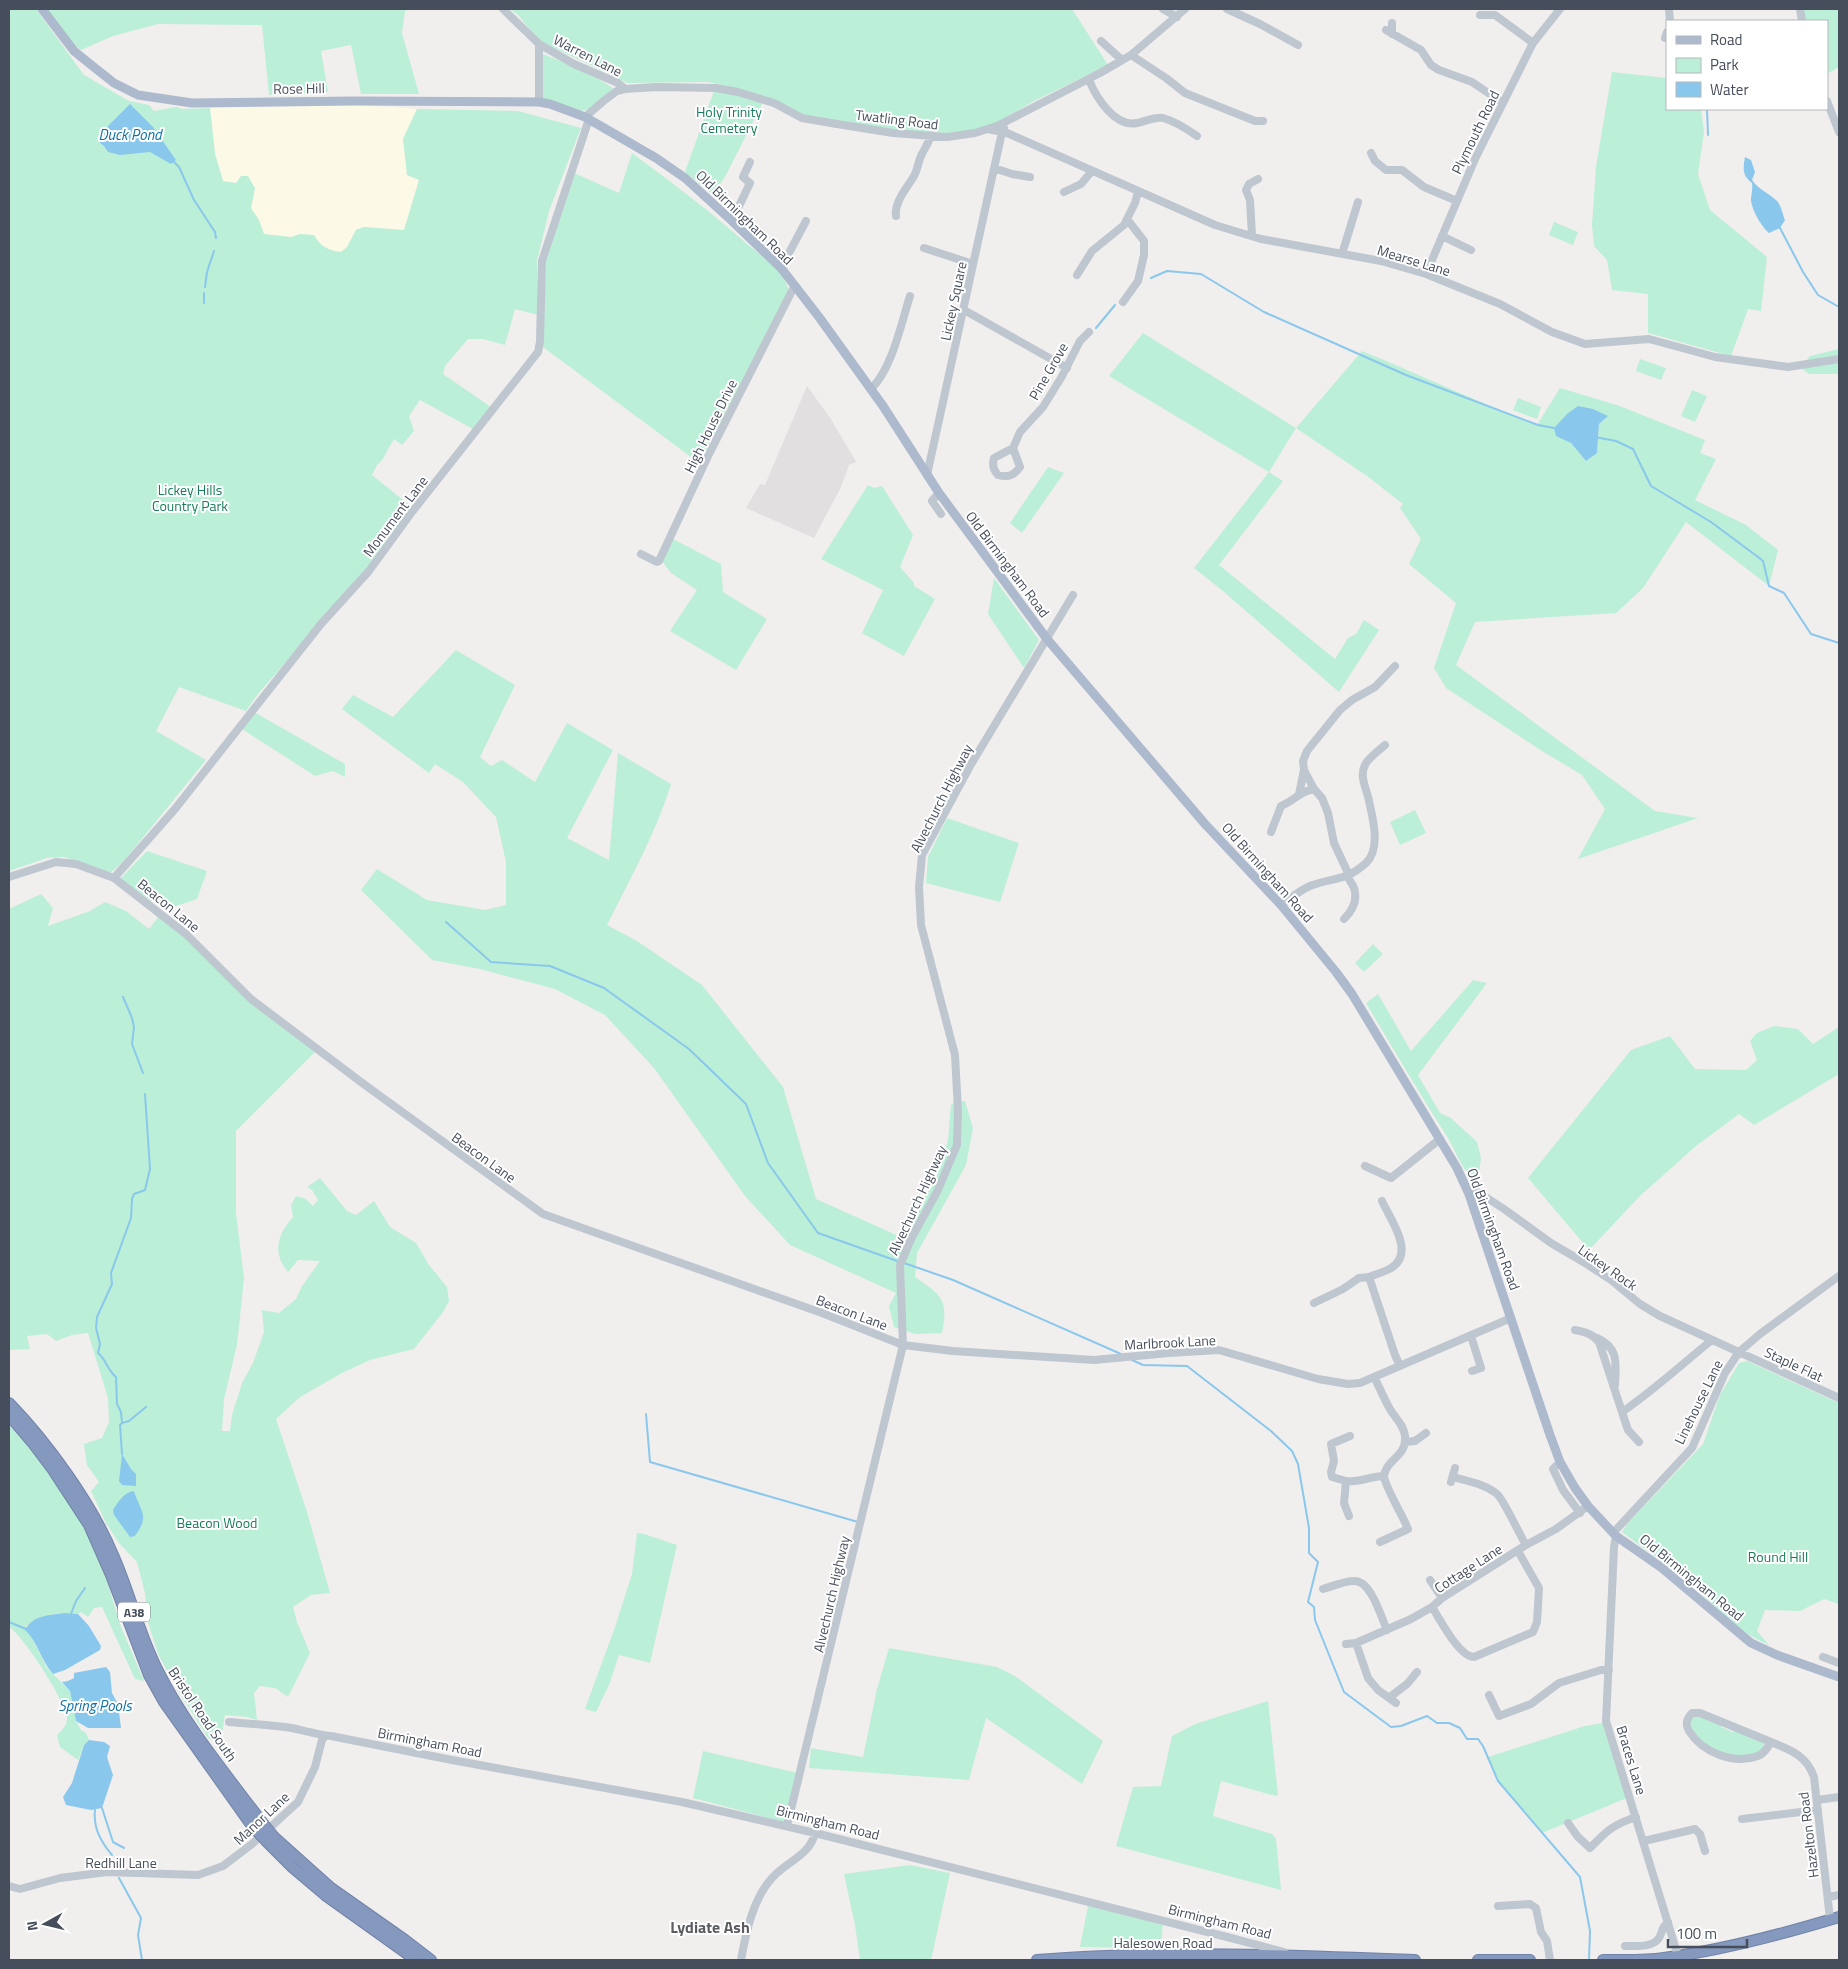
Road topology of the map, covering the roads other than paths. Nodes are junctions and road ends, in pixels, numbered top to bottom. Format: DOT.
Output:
graph roads {
  1 [pos="42,9"];
  2 [pos="503,9"];
  3 [pos="1163,9"];
  4 [pos="1185,9"];
  5 [pos="1227,9"];
  6 [pos="1560,9"];
  7 [pos="1480,14"];
  8 [pos="1177,17"];
  9 [pos="1392,24"];
  10 [pos="1101,41"];
  11 [pos="1533,43"];
  12 [pos="539,44"];
  13 [pos="1298,44"];
  14 [pos="1131,55"];
  15 [pos="1122,60"];
  16 [pos="1089,80"];
  17 [pos="625,89"];
  18 [pos="539,102"];
  19 [pos="1503,103"];
  20 [pos="1828,104"];
  21 [pos="587,118"];
  22 [pos="1012,118"];
  23 [pos="1263,121"];
  24 [pos="988,129"];
  25 [pos="1002,132"];
  26 [pos="1839,132"];
  27 [pos="930,136"];
  28 [pos="1197,136"];
  29 [pos="1371,153"];
  30 [pos="750,162"];
  31 [pos="994,168"];
  32 [pos="1092,171"];
  33 [pos="1030,176"];
  34 [pos="1258,179"];
  35 [pos="1138,192"];
  36 [pos="1062,194"];
  37 [pos="1457,201"];
  38 [pos="1358,202"];
  39 [pos="896,216"];
  40 [pos="1127,219"];
  41 [pos="732,221"];
  42 [pos="806,221"];
  43 [pos="1252,236"];
  44 [pos="1442,236"];
  45 [pos="924,248"];
  46 [pos="1471,250"];
  47 [pos="1342,254"];
  48 [pos="973,264"];
  49 [pos="781,268"];
  50 [pos="1426,274"];
  51 [pos="1077,276"];
  52 [pos="794,285"];
  53 [pos="910,296"];
  54 [pos="1123,302"];
  55 [pos="964,310"];
  56 [pos="1089,332"];
  57 [pos="1839,359"];
  58 [pos="1067,368"];
  59 [pos="871,389"];
  60 [pos="1013,448"];
  61 [pos="927,475"];
  62 [pos="939,493"];
  63 [pos="941,514"];
  64 [pos="641,554"];
  65 [pos="1073,595"];
  66 [pos="1047,639"];
  67 [pos="1395,666"];
  68 [pos="1385,745"];
  69 [pos="1304,770"];
  70 [pos="1314,789"];
  71 [pos="1299,794"];
  72 [pos="1267,818"];
  73 [pos="1275,822"];
  74 [pos="1271,832"];
  75 [pos="9,877"];
  76 [pos="1347,877"];
  77 [pos="114,878"];
  78 [pos="1281,905"];
  79 [pos="1344,919"];
  80 [pos="1440,1139"];
  81 [pos="1365,1166"];
  82 [pos="1469,1194"];
  83 [pos="1382,1201"];
  84 [pos="1839,1276"];
  85 [pos="1369,1277"];
  86 [pos="1314,1303"];
  87 [pos="1511,1318"];
  88 [pos="1575,1330"];
  89 [pos="1471,1336"];
  90 [pos="1712,1340"];
  91 [pos="903,1345"];
  92 [pos="1739,1352"];
  93 [pos="1400,1366"];
  94 [pos="1472,1371"];
  95 [pos="1374,1378"];
  96 [pos="1839,1398"];
  97 [pos="9,1402"];
  98 [pos="1622,1412"];
  99 [pos="9,1415"];
  100 [pos="1426,1433"];
  101 [pos="1350,1436"];
  102 [pos="1405,1442"];
  103 [pos="1639,1442"];
  104 [pos="1560,1462"];
  105 [pos="1455,1468"];
  106 [pos="1322,1476"];
  107 [pos="1384,1476"];
  108 [pos="1332,1477"];
  109 [pos="1346,1481"];
  110 [pos="1588,1506"];
  111 [pos="1580,1512"];
  112 [pos="1348,1516"];
  113 [pos="1615,1534"];
  114 [pos="1385,1542"];
  115 [pos="1526,1545"];
  116 [pos="1518,1551"];
  117 [pos="1430,1580"];
  118 [pos="1323,1589"];
  119 [pos="1442,1598"];
  120 [pos="1432,1607"];
  121 [pos="1387,1630"];
  122 [pos="1356,1643"];
  123 [pos="1346,1644"];
  124 [pos="1823,1657"];
  125 [pos="1839,1663"];
  126 [pos="1609,1670"];
  127 [pos="1417,1672"];
  128 [pos="1839,1676"];
  129 [pos="1489,1695"];
  130 [pos="1390,1697"];
  131 [pos="1396,1703"];
  132 [pos="229,1722"];
  133 [pos="326,1736"];
  134 [pos="1771,1742"];
  135 [pos="1839,1797"];
  136 [pos="1817,1800"];
  137 [pos="1818,1810"];
  138 [pos="1636,1816"];
  139 [pos="1742,1819"];
  140 [pos="256,1823"];
  141 [pos="1568,1823"];
  142 [pos="787,1826"];
  143 [pos="816,1832"];
  144 [pos="271,1840"];
  145 [pos="1644,1841"];
  146 [pos="1590,1848"];
  147 [pos="1705,1851"];
  148 [pos="1585,1856"];
  149 [pos="206,1874"];
  150 [pos="9,1886"];
  151 [pos="1839,1895"];
  152 [pos="1828,1898"];
  153 [pos="1498,1906"];
  154 [pos="1835,1918"];
  155 [pos="1668,1922"];
  156 [pos="1625,1946"];
  157 [pos="1288,1956"];
  158 [pos="1678,1958"];
  159 [pos="416,1960"];
  160 [pos="431,1960"];
  161 [pos="741,1960"];
  162 [pos="1037,1960"];
  163 [pos="1051,1960"];
  164 [pos="1415,1960"];
  165 [pos="1478,1960"];
  166 [pos="1530,1960"];
  167 [pos="1550,1960"];
  168 [pos="1603,1960"];
  1 -- 18 [label="main road, Rose Hill"];
  2 -- 12 [label="street, Warren Lane"];
  3 -- 8 [label="street"];
  4 -- 8 [label="street, Twatling Road"];
  5 -- 13 [label="street"];
  6 -- 11 [label="street, Plymouth Road"];
  7 -- 11 [label="street"];
  8 -- 14 [label="street, Twatling Road"];
  9 -- 19 [label="street"];
  10 -- 15 [label="street"];
  11 -- 19 [label="street, Plymouth Road"];
  12 -- 17 [label="street, Warren Lane"];
  12 -- 18 [label="street, Warren Lane"];
  14 -- 15 [label="street, Twatling Road"];
  14 -- 23 [label="street"];
  15 -- 16 [label="street, Twatling Road"];
  16 -- 22 [label="street, Twatling Road"];
  16 -- 28 [label="street"];
  17 -- 21 [label="street, Twatling Road"];
  17 -- 27 [label="street, Twatling Road"];
  18 -- 21 [label="main road, Rose Hill"];
  19 -- 37 [label="street, Plymouth Road"];
  20 -- 26 [label="street"];
  21 -- 41 [label="main road, Old Birmingham Road"];
  21 -- 77 [label="street, Monument Lane"];
  22 -- 24 [label="street, Twatling Road"];
  22 -- 25 [label="street"];
  24 -- 25 [label="street, Mearse Lane"];
  24 -- 27 [label="street, Twatling Road"];
  25 -- 31 [label="street, Lickey Square"];
  25 -- 32 [label="street, Mearse Lane"];
  27 -- 39 [label="street"];
  29 -- 37 [label="street"];
  30 -- 41 [label="street"];
  31 -- 33 [label="street"];
  31 -- 48 [label="street, Lickey Square"];
  32 -- 35 [label="street, Mearse Lane"];
  32 -- 36 [label="street"];
  34 -- 43 [label="street"];
  35 -- 40 [label="street"];
  35 -- 43 [label="street, Mearse Lane"];
  37 -- 44 [label="street, Plymouth Road"];
  38 -- 47 [label="street"];
  40 -- 51 [label="street"];
  40 -- 54 [label="street"];
  41 -- 49 [label="main road, Old Birmingham Road"];
  42 -- 49 [label="street"];
  43 -- 47 [label="street, Mearse Lane"];
  44 -- 46 [label="street"];
  44 -- 50 [label="street, Plymouth Road"];
  45 -- 48 [label="street"];
  47 -- 50 [label="street, Mearse Lane"];
  48 -- 55 [label="street, Lickey Square"];
  49 -- 52 [label="main road, Old Birmingham Road"];
  50 -- 57 [label="street, Mearse Lane"];
  52 -- 59 [label="main road, Old Birmingham Road"];
  52 -- 64 [label="street, High House Drive"];
  53 -- 59 [label="street"];
  55 -- 58 [label="street"];
  55 -- 61 [label="street, Lickey Square"];
  56 -- 58 [label="street, Pine Grove"];
  58 -- 60 [label="street, Pine Grove"];
  59 -- 61 [label="main road, Old Birmingham Road"];
  61 -- 62 [label="main road, Old Birmingham Road"];
  62 -- 63 [label="street"];
  62 -- 66 [label="main road, Old Birmingham Road"];
  65 -- 66 [label="street, Alvechurch Highway"];
  66 -- 78 [label="main road, Old Birmingham Road"];
  66 -- 91 [label="street, Alvechurch Highway"];
  67 -- 69 [label="street"];
  68 -- 76 [label="street"];
  69 -- 70 [label="street"];
  69 -- 71 [label="street"];
  70 -- 71 [label="street"];
  70 -- 76 [label="street"];
  71 -- 73 [label="street"];
  72 -- 73 [label="street"];
  73 -- 74 [label="street"];
  75 -- 77 [label="street, Beacon Lane"];
  76 -- 78 [label="street"];
  76 -- 79 [label="street"];
  77 -- 91 [label="street, Beacon Lane"];
  78 -- 80 [label="main road, Old Birmingham Road"];
  80 -- 81 [label="street"];
  80 -- 82 [label="main road, Old Birmingham Road"];
  82 -- 87 [label="main road, Old Birmingham Road"];
  82 -- 90 [label="street, Lickey Rock"];
  83 -- 85 [label="street"];
  84 -- 92 [label="street, Linehouse Lane"];
  85 -- 86 [label="street"];
  85 -- 93 [label="street"];
  87 -- 89 [label="street, Marlbrook Lane"];
  87 -- 104 [label="main road, Old Birmingham Road"];
  88 -- 98 [label="street"];
  89 -- 93 [label="street, Marlbrook Lane"];
  89 -- 94 [label="street"];
  90 -- 92 [label="street, Lickey Rock"];
  90 -- 98 [label="street"];
  91 -- 95 [label="street, Marlbrook Lane"];
  91 -- 142 [label="street, Alvechurch Highway"];
  92 -- 96 [label="street, Staple Flat"];
  92 -- 113 [label="street, Linehouse Lane"];
  93 -- 95 [label="street, Marlbrook Lane"];
  95 -- 102 [label="street"];
  97 -- 140 [label="highway, Bristol Road South / A38"];
  98 -- 103 [label="street"];
  99 -- 140 [label="highway, Bristol Road South / A38"];
  100 -- 102 [label="street"];
  101 -- 108 [label="street"];
  102 -- 107 [label="street"];
  104 -- 110 [label="main road, Old Birmingham Road"];
  104 -- 111 [label="street"];
  105 -- 115 [label="street"];
  106 -- 108 [label="street"];
  107 -- 109 [label="street"];
  107 -- 114 [label="street"];
  108 -- 109 [label="street"];
  109 -- 112 [label="street"];
  110 -- 111 [label="street, Cottage Lane"];
  110 -- 113 [label="main road, Old Birmingham Road"];
  111 -- 115 [label="street, Cottage Lane"];
  113 -- 126 [label="street, Braces Lane"];
  113 -- 128 [label="main road, Old Birmingham Road"];
  115 -- 116 [label="street, Cottage Lane"];
  116 -- 119 [label="street, Cottage Lane"];
  116 -- 120 [label="street"];
  117 -- 119 [label="street"];
  118 -- 121 [label="street"];
  119 -- 120 [label="street, Cottage Lane"];
  120 -- 121 [label="street, Cottage Lane"];
  121 -- 122 [label="street, Cottage Lane"];
  122 -- 123 [label="street, Cottage Lane"];
  122 -- 130 [label="street"];
  124 -- 125 [label="street"];
  126 -- 129 [label="street"];
  126 -- 138 [label="street, Braces Lane"];
  127 -- 130 [label="street"];
  130 -- 131 [label="street"];
  132 -- 133 [label="street, Birmingham Road"];
  133 -- 142 [label="street, Birmingham Road"];
  133 -- 149 [label="street, Manor Lane"];
  134 -- 134 [label="street, Hazelton Road"];
  134 -- 136 [label="street, Hazelton Road"];
  135 -- 136 [label="street"];
  136 -- 137 [label="street, Hazelton Road"];
  137 -- 139 [label="street"];
  137 -- 152 [label="street, Hazelton Road"];
  138 -- 145 [label="street, Braces Lane"];
  138 -- 146 [label="street"];
  140 -- 144 [label="highway, Bristol Road South / A38, bridge"];
  141 -- 146 [label="street"];
  142 -- 143 [label="street, Birmingham Road"];
  143 -- 157 [label="street, Birmingham Road"];
  143 -- 161 [label="street"];
  144 -- 159 [label="highway, Bristol Road South / A38"];
  144 -- 160 [label="highway, Bristol Road South / A38"];
  145 -- 147 [label="street"];
  145 -- 155 [label="street, Braces Lane"];
  146 -- 148 [label="street"];
  149 -- 150 [label="street, Redhill Lane"];
  151 -- 152 [label="street"];
  152 -- 154 [label="street, Hazelton Road"];
  153 -- 167 [label="street"];
  154 -- 158 [label="highway"];
  155 -- 156 [label="street"];
  155 -- 158 [label="street, Braces Lane"];
  157 -- 163 [label="highway, Halesowen Road"];
  157 -- 164 [label="highway, Birmingham Road"];
  158 -- 168 [label="highway"];
  162 -- 163 [label="highway, Halesowen Road"];
  165 -- 166 [label="highway"];
}
